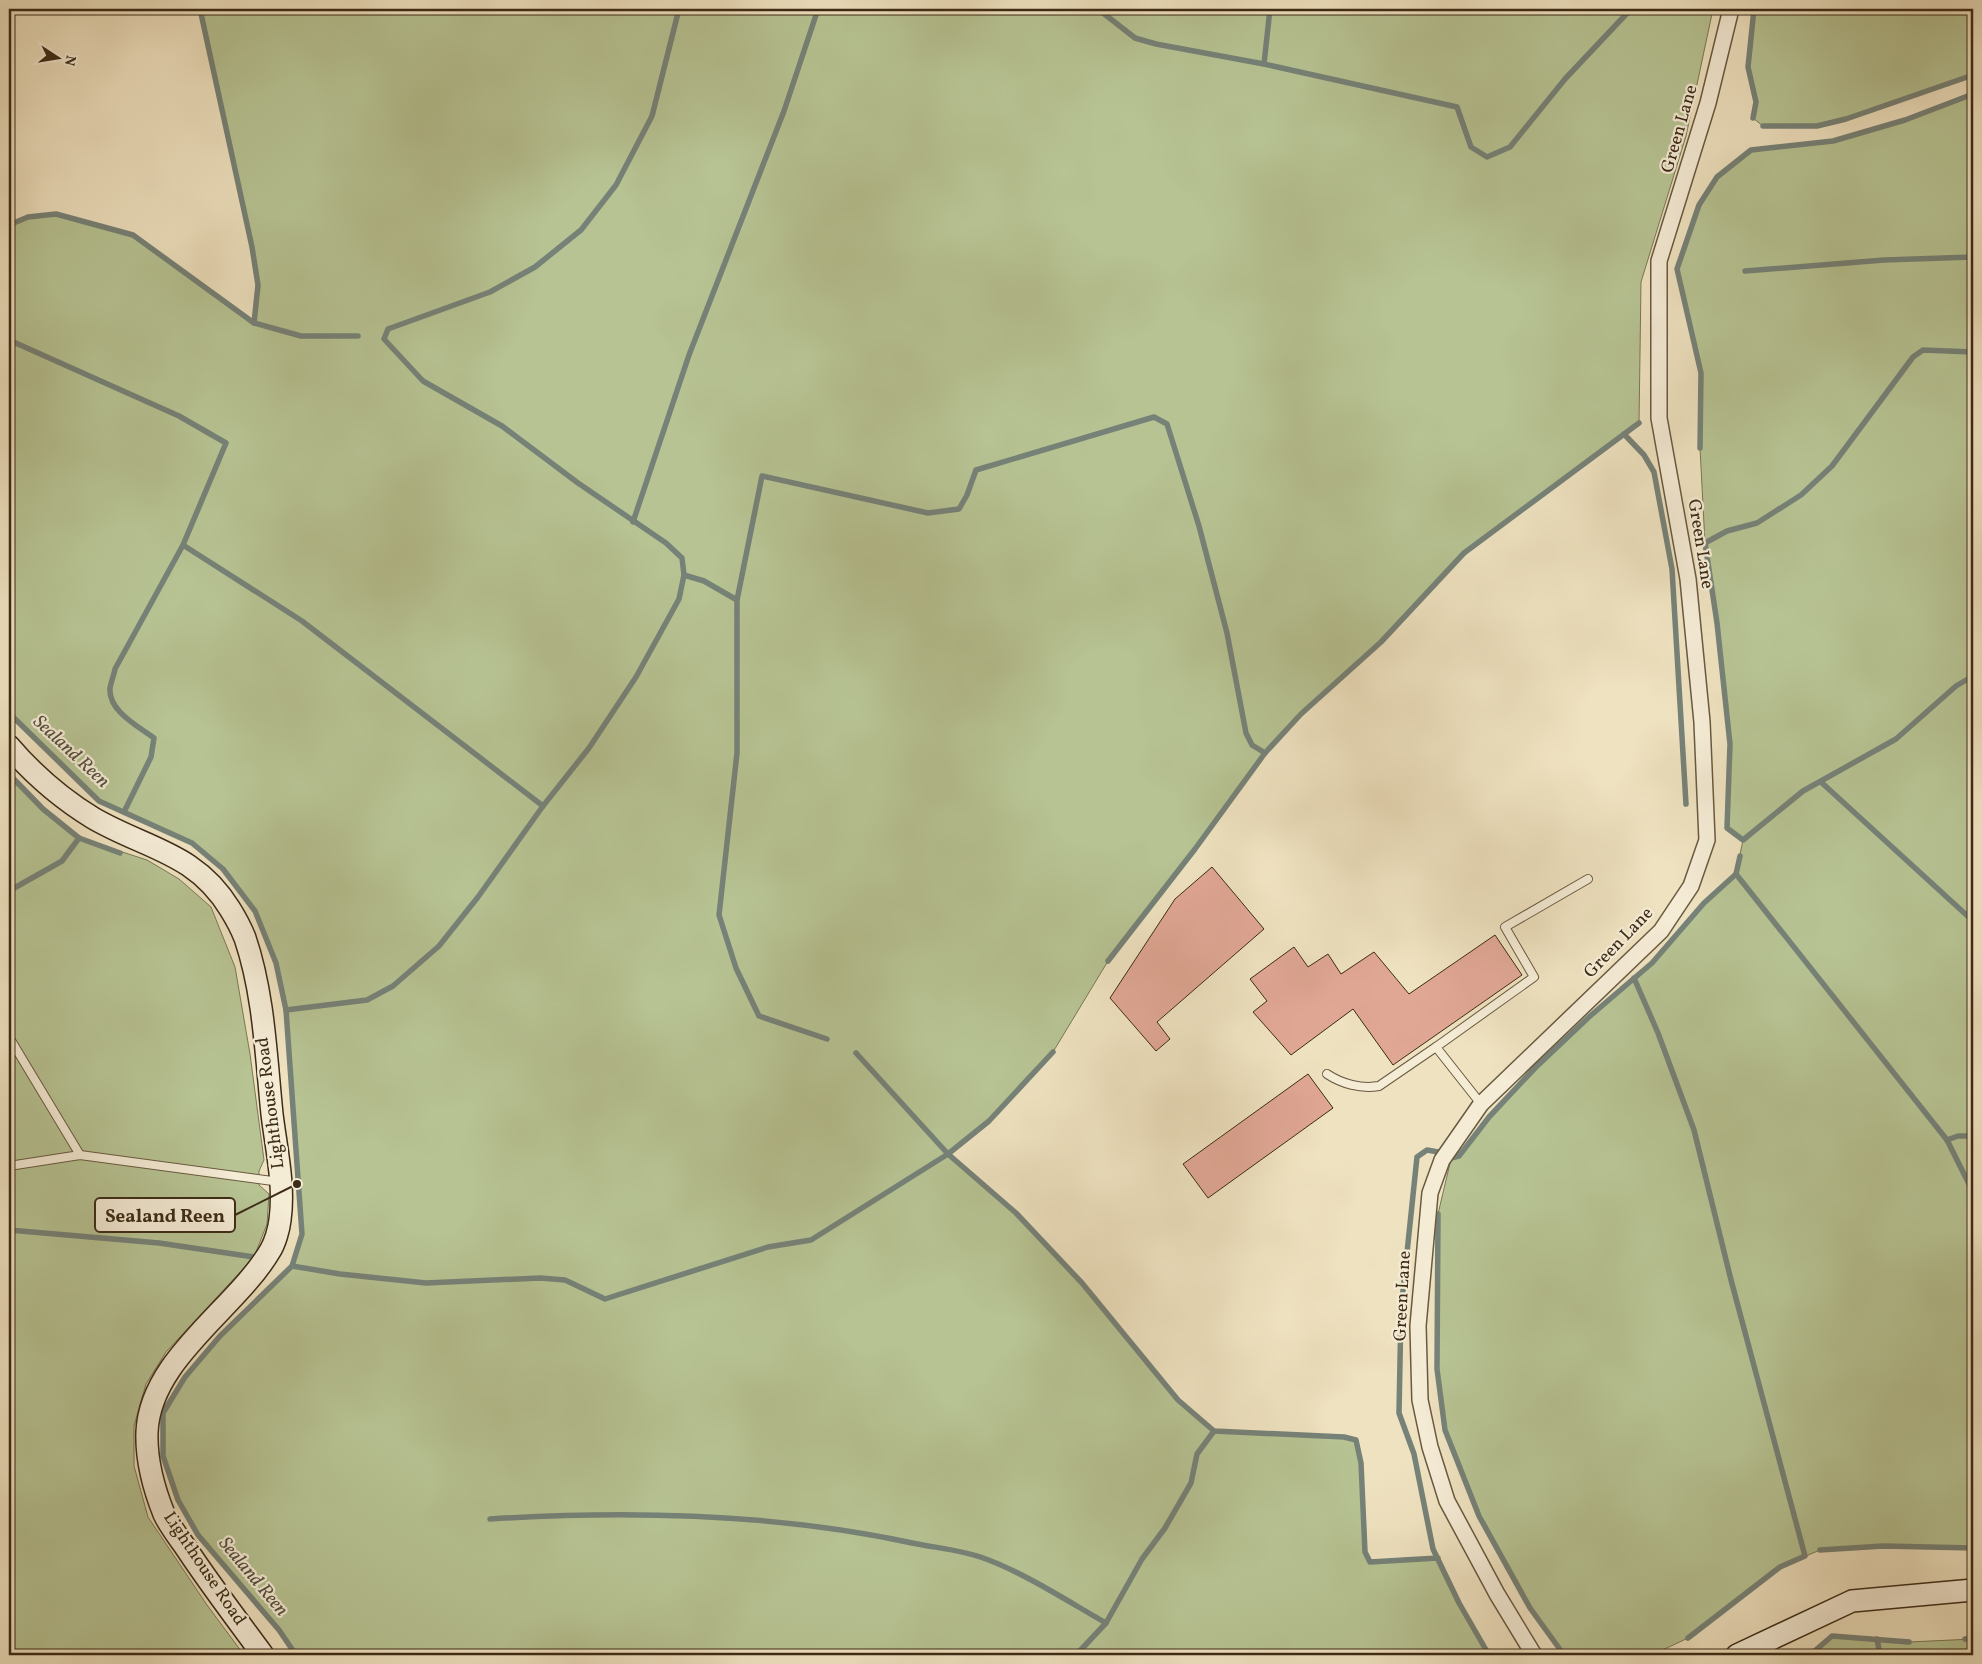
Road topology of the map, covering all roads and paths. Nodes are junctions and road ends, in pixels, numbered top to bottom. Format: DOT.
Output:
graph roads {
  1 [pos="1730,9"];
  2 [pos="9,746"];
  3 [pos="1588,879"];
  4 [pos="9,1037"];
  5 [pos="1436,1048"];
  6 [pos="1327,1074"];
  7 [pos="1481,1104"];
  8 [pos="80,1155"];
  9 [pos="9,1166"];
  10 [pos="280,1182"];
  11 [pos="1973,1590"];
  12 [pos="262,1655"];
  13 [pos="1534,1655"];
  14 [pos="1737,1655"];
  1 -- 7 [label="street, Green Lane"];
  2 -- 10 [label="main road, Lighthouse Road"];
  3 -- 5 [label="lane"];
  4 -- 8 [label="lane"];
  5 -- 6 [label="lane"];
  5 -- 7 [label="lane"];
  7 -- 13 [label="street, Green Lane"];
  8 -- 9 [label="lane"];
  8 -- 10 [label="lane"];
  10 -- 12 [label="main road, Lighthouse Road"];
  11 -- 14 [label="main road"];
}
